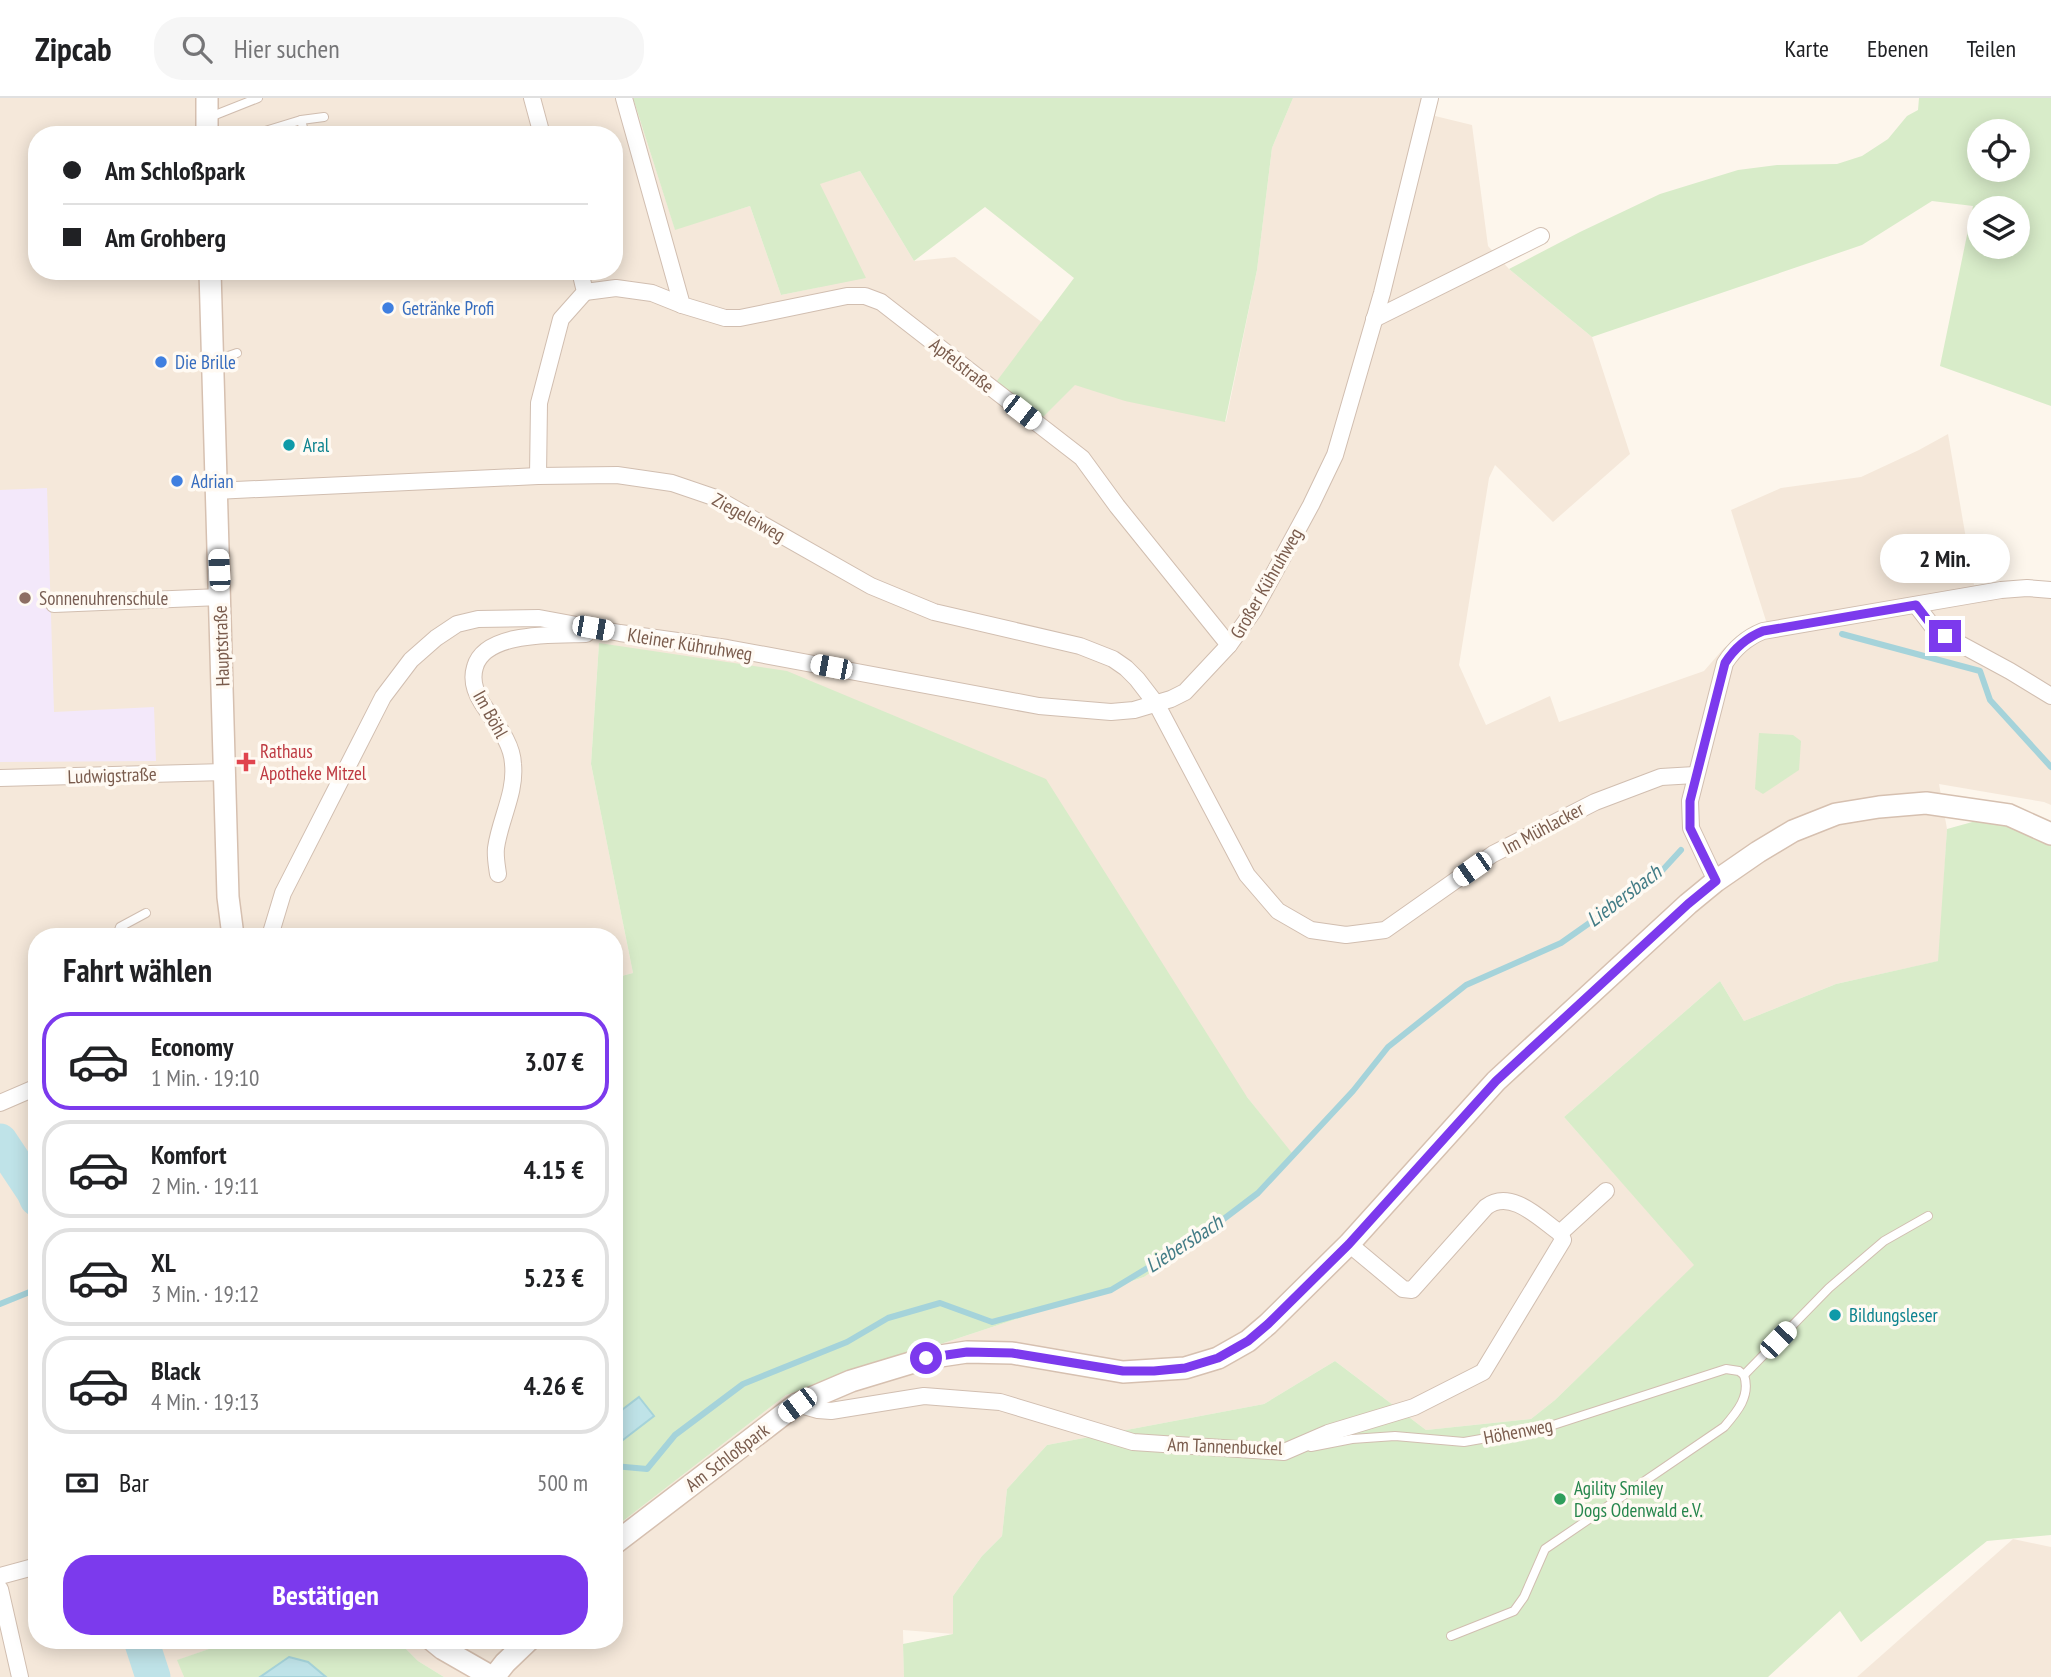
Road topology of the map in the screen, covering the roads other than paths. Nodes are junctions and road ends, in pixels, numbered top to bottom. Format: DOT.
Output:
graph roads {
  1 [pos="258,98"];
  2 [pos="532,98"];
  3 [pos="624,98"];
  4 [pos="1430,98"];
  5 [pos="207,117"];
  6 [pos="324,117"];
  7 [pos="301,120"];
  8 [pos="281,126"];
  9 [pos="302,126"];
  10 [pos="540,126"];
  11 [pos="1541,236"];
  12 [pos="209,280"];
  13 [pos="582,280"];
  14 [pos="585,292"];
  15 [pos="682,305"];
  16 [pos="1374,319"];
  17 [pos="237,353"];
  18 [pos="211,362"];
  19 [pos="538,477"];
  20 [pos="215,491"];
  21 [pos="2051,590"];
  22 [pos="220,597"];
  23 [pos="54,604"];
  24 [pos="1916,605"];
  25 [pos="620,633"];
  26 [pos="1229,645"];
  27 [pos="2051,696"];
  28 [pos="1157,705"];
  29 [pos="1039,706"];
  30 [pos="225,772"];
  31 [pos="1695,775"];
  32 [pos="0,778"];
  33 [pos="2051,834"];
  34 [pos="498,874"];
  35 [pos="1716,881"];
  36 [pos="146,914"];
  37 [pos="120,928"];
  38 [pos="232,928"];
  39 [pos="272,928"];
  40 [pos="28,1091"];
  41 [pos="0,1103"];
  42 [pos="1606,1191"];
  43 [pos="1928,1216"];
  44 [pos="1560,1233"];
  45 [pos="1349,1244"];
  46 [pos="1744,1375"];
  47 [pos="797,1405"];
  48 [pos="1284,1452"];
  49 [pos="623,1537"];
  50 [pos="28,1569"];
  51 [pos="0,1577"];
  52 [pos="0,1589"];
  53 [pos="1451,1636"];
  54 [pos="443,1649"];
  55 [pos="520,1649"];
  56 [pos="20,1677"];
  57 [pos="493,1677"];
  1 -- 5 [label="lane"];
  2 -- 10 [label="street"];
  3 -- 15 [label="street"];
  4 -- 16 [label="street, Großer Kühruhweg"];
  6 -- 7 [label="lane"];
  7 -- 8 [label="lane"];
  7 -- 9 [label="lane"];
  11 -- 16 [label="street"];
  12 -- 18 [label="street, Hauptstraße"];
  13 -- 14 [label="street"];
  14 -- 15 [label="street, Apfelstraße"];
  14 -- 19 [label="street"];
  15 -- 26 [label="street, Apfelstraße"];
  16 -- 26 [label="street, Großer Kühruhweg"];
  17 -- 18 [label="lane"];
  18 -- 20 [label="street, Hauptstraße"];
  19 -- 20 [label="street, Ziegeleiweg"];
  19 -- 28 [label="street, Ziegeleiweg"];
  20 -- 22 [label="street, Hauptstraße"];
  21 -- 24 [label="street"];
  22 -- 23 [label="street"];
  22 -- 30 [label="street, Hauptstraße"];
  24 -- 27 [label="street"];
  24 -- 31 [label="street"];
  25 -- 29 [label="street, Kleiner Kühruhweg"];
  25 -- 34 [label="street, Im Böhl"];
  25 -- 39 [label="street, Kleiner Kühruhweg"];
  26 -- 28 [label="street, Großer Kühruhweg"];
  28 -- 29 [label="street, Großer Kühruhweg"];
  28 -- 31 [label="street, Im Mühlacker"];
  30 -- 32 [label="street, Ludwigstraße"];
  30 -- 38 [label="street, Hauptstraße"];
  31 -- 35 [label="street"];
  33 -- 35 [label="street, Am Schloßpark"];
  35 -- 45 [label="street, Am Schloßpark"];
  36 -- 37 [label="lane"];
  40 -- 41 [label="street"];
  42 -- 44 [label="street, Am Tannenbuckel"];
  43 -- 46 [label="lane"];
  44 -- 45 [label="street"];
  44 -- 48 [label="street, Am Tannenbuckel"];
  45 -- 47 [label="street, Am Schloßpark"];
  46 -- 48 [label="lane, Höhenweg"];
  46 -- 53 [label="lane"];
  47 -- 48 [label="street, Am Tannenbuckel"];
  47 -- 49 [label="street, Am Schloßpark"];
  50 -- 51 [label="street"];
  52 -- 56 [label="street"];
  54 -- 57 [label="street"];
  55 -- 57 [label="street"];
}
